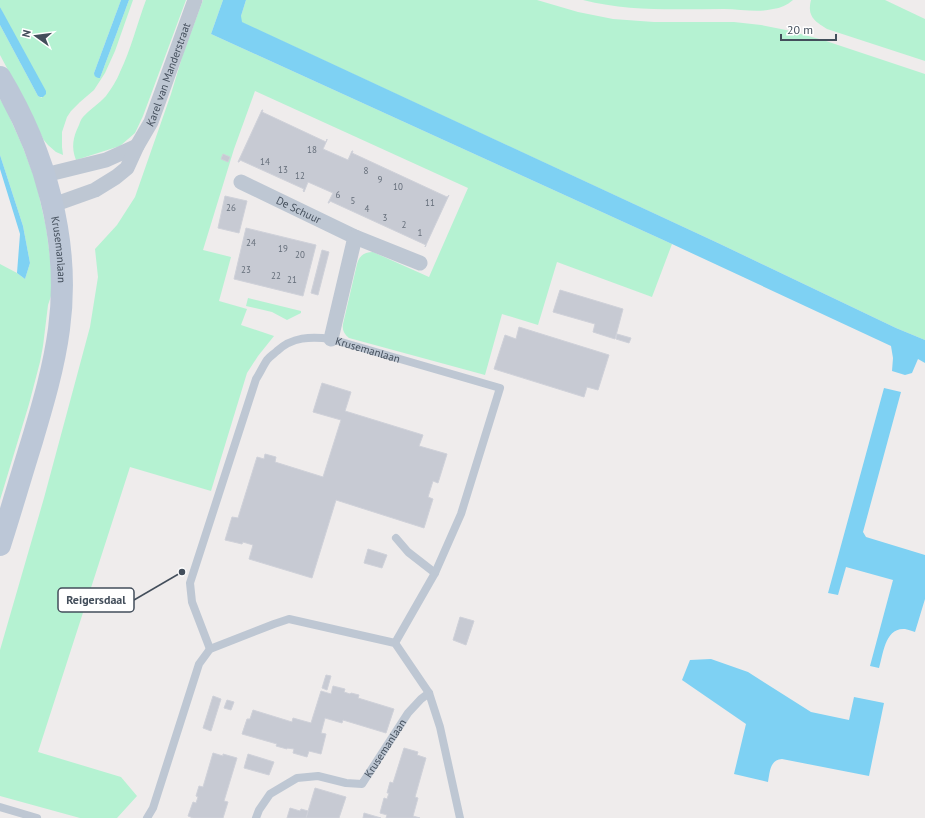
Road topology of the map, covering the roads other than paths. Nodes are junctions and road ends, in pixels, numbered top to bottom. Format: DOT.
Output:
graph roads {
  1 [pos="195,0"];
  2 [pos="0,77"];
  3 [pos="137,146"];
  4 [pos="45,175"];
  5 [pos="241,182"];
  6 [pos="53,205"];
  7 [pos="355,237"];
  8 [pos="420,263"];
  9 [pos="331,339"];
  10 [pos="396,538"];
  11 [pos="0,545"];
  12 [pos="435,572"];
  13 [pos="395,643"];
  14 [pos="210,649"];
  15 [pos="429,693"];
  16 [pos="0,807"];
  17 [pos="462,817"];
  18 [pos="37,818"];
  19 [pos="147,818"];
  20 [pos="256,818"];
  1 -- 3 [label="street, Karel van Manderstraat"];
  2 -- 4 [label="main road, Krusemanlaan"];
  3 -- 4 [label="street"];
  3 -- 6 [label="street, Karel van Manderstraat"];
  4 -- 6 [label="main road, Krusemanlaan"];
  5 -- 7 [label="street, De Schuur"];
  6 -- 11 [label="main road, Krusemanlaan"];
  7 -- 8 [label="street, De Schuur"];
  7 -- 9 [label="street"];
  9 -- 12 [label="lane, Krusemanlaan"];
  9 -- 14 [label="lane, Krusemanlaan"];
  10 -- 12 [label="lane"];
  12 -- 13 [label="lane, Krusemanlaan"];
  13 -- 14 [label="lane"];
  13 -- 15 [label="lane"];
  14 -- 19 [label="lane"];
  15 -- 17 [label="lane"];
  15 -- 20 [label="lane, Krusemanlaan"];
  16 -- 18 [label="lane"];
}
